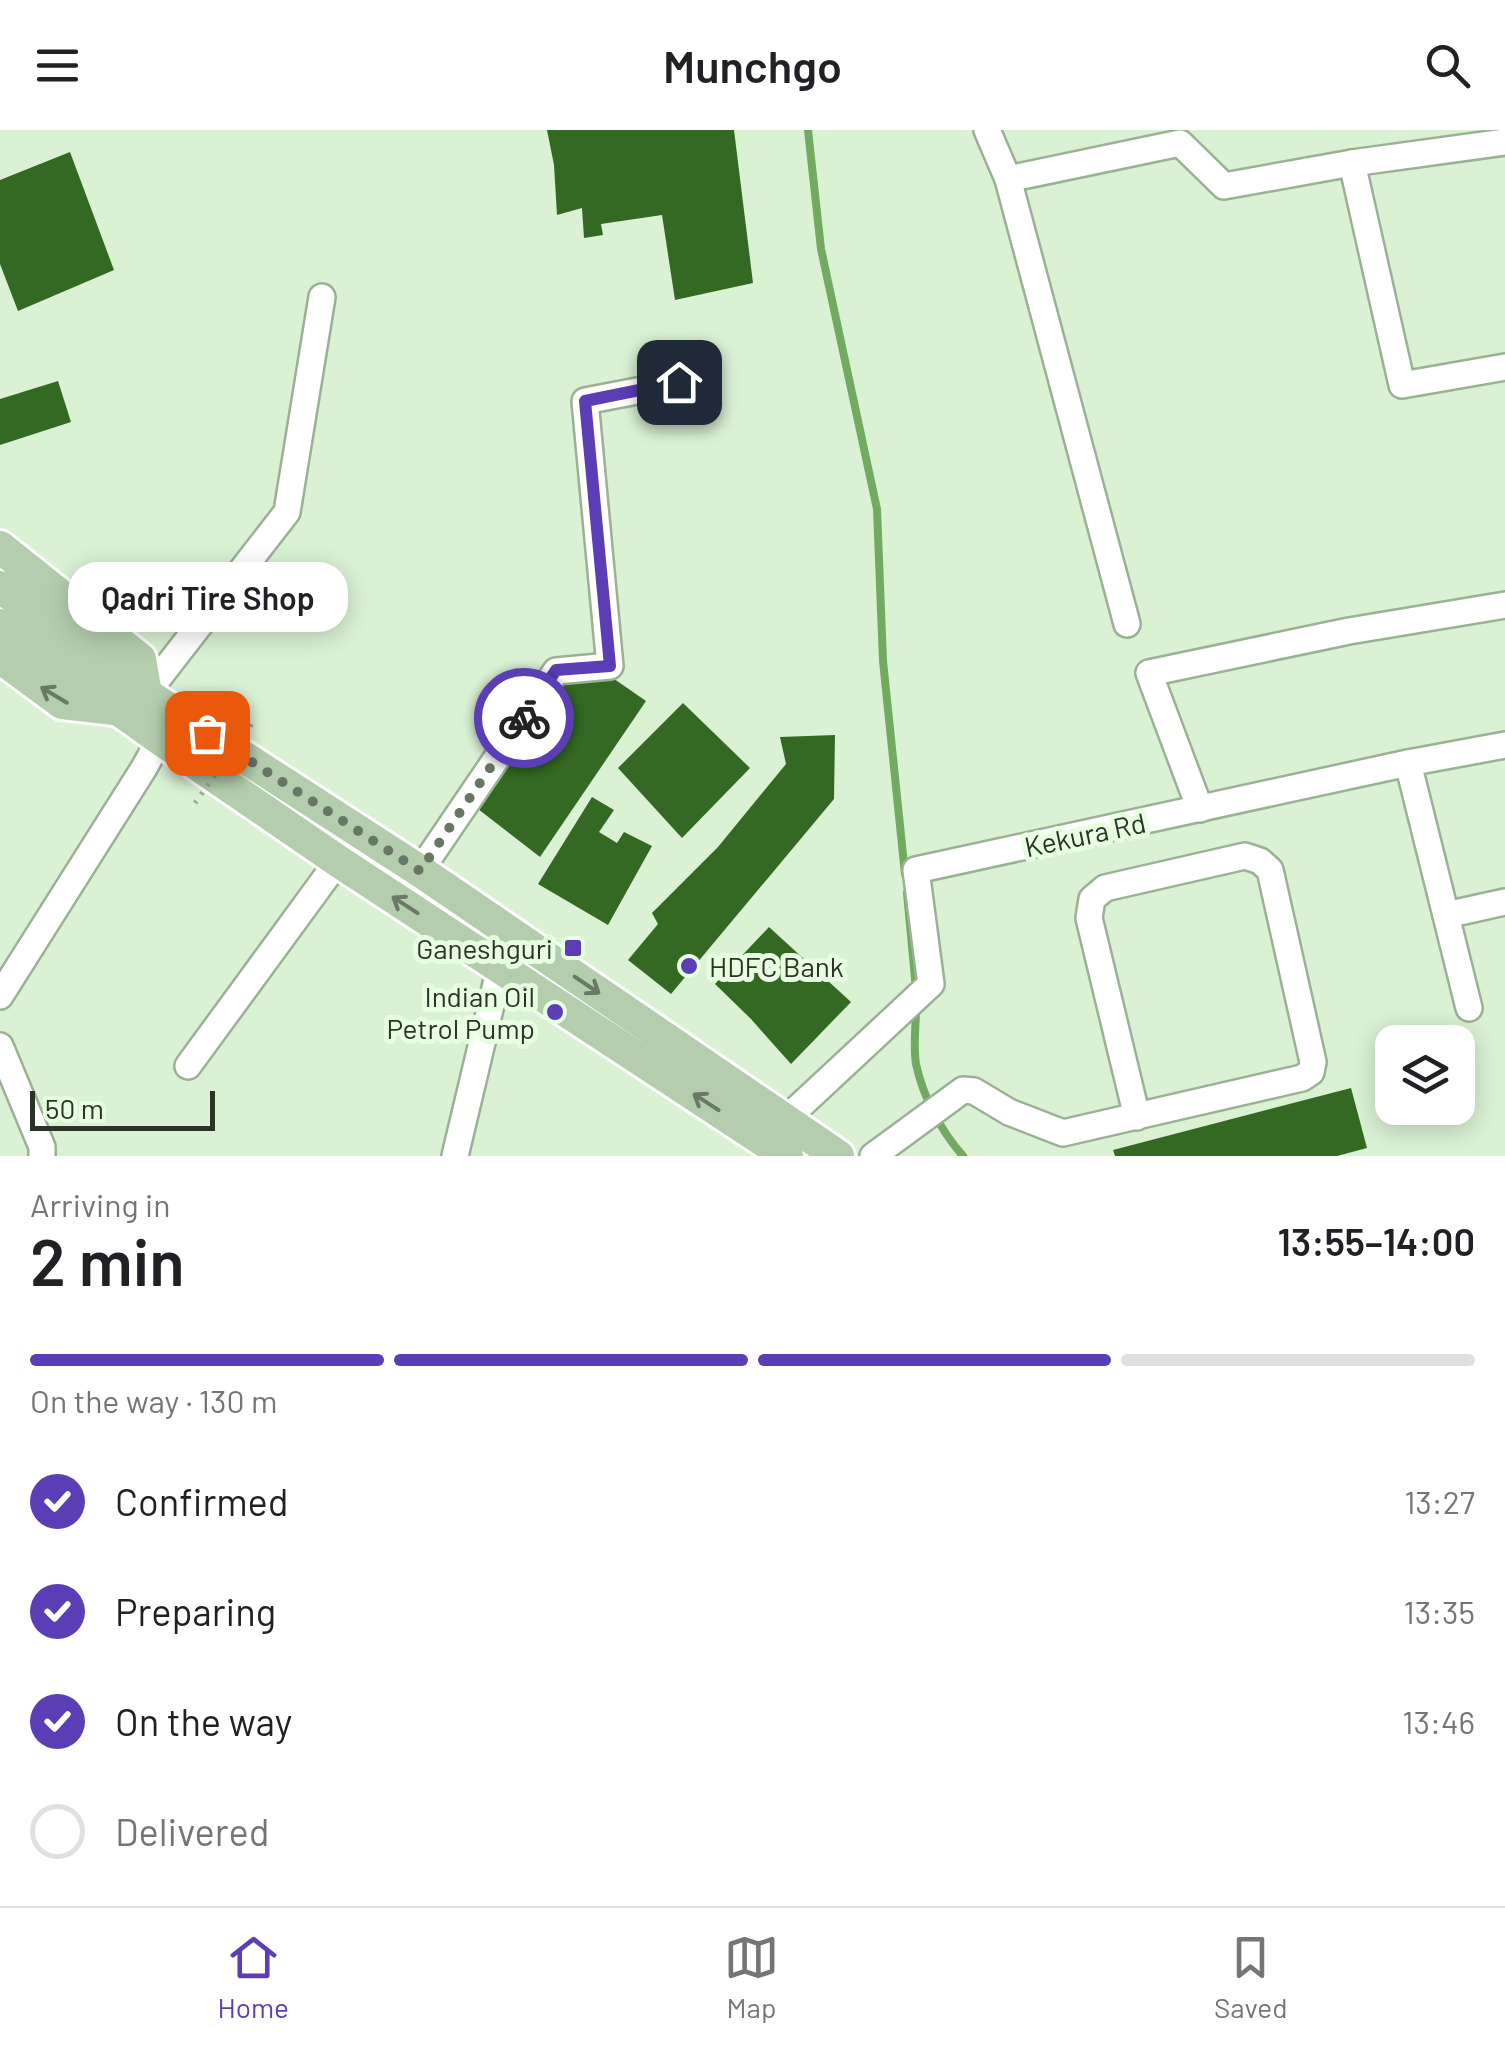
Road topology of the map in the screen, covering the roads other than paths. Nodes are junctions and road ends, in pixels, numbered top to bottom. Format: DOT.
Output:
graph roads {
  1 [pos="987,130"];
  2 [pos="1505,142"];
  3 [pos="1352,163"];
  4 [pos="1008,179"];
  5 [pos="322,297"];
  6 [pos="1505,367"];
  7 [pos="679,382"];
  8 [pos="0,548"];
  9 [pos="0,587"];
  10 [pos="1505,605"];
  11 [pos="1127,624"];
  12 [pos="0,625"];
  13 [pos="0,657"];
  14 [pos="128,693"];
  15 [pos="160,739"];
  16 [pos="1505,745"];
  17 [pos="1408,763"];
  18 [pos="1200,810"];
  19 [pos="338,861"];
  20 [pos="420,871"];
  21 [pos="1505,902"];
  22 [pos="1446,915"];
  23 [pos="500,967"];
  24 [pos="0,996"];
  25 [pos="1469,1008"];
  26 [pos="0,1046"];
  27 [pos="188,1066"];
  28 [pos="1137,1117"];
  29 [pos="785,1120"];
  30 [pos="42,1156"];
  31 [pos="455,1156"];
  32 [pos="787,1156"];
  33 [pos="838,1156"];
  34 [pos="873,1156"];
  1 -- 4 [label="street"];
  2 -- 3 [label="street"];
  3 -- 4 [label="street"];
  3 -- 6 [label="street"];
  4 -- 11 [label="street"];
  5 -- 14 [label="street"];
  7 -- 20 [label="street"];
  8 -- 14 [label="main road"];
  9 -- 14 [label="main road"];
  10 -- 18 [label="street"];
  12 -- 14 [label="main road"];
  14 -- 13 [label="main road, one-way"];
  14 -- 15 [label="main road"];
  14 -- 20 [label="main road"];
  15 -- 19 [label="main road"];
  15 -- 24 [label="street"];
  16 -- 17 [label="street, Kekura Rd"];
  17 -- 18 [label="street, Kekura Rd"];
  17 -- 22 [label="street"];
  18 -- 29 [label="street, Kekura Rd"];
  23 -- 19 [label="main road, one-way"];
  19 -- 27 [label="street"];
  20 -- 29 [label="main road, one-way"];
  21 -- 22 [label="street"];
  22 -- 25 [label="street"];
  23 -- 31 [label="street"];
  32 -- 23 [label="main road, one-way"];
  26 -- 30 [label="street"];
  28 -- 28 [label="street"];
  28 -- 34 [label="street"];
  29 -- 33 [label="main road"];
}
